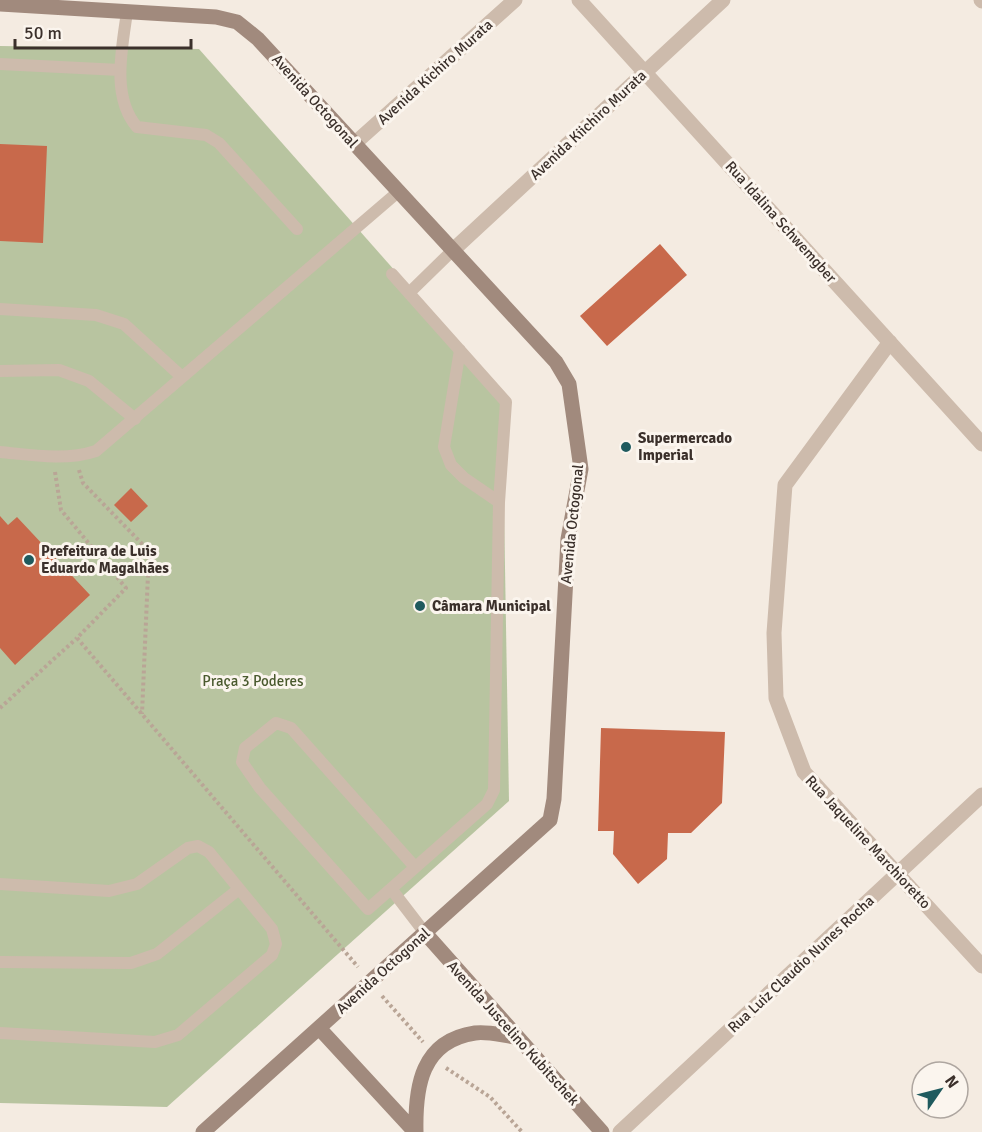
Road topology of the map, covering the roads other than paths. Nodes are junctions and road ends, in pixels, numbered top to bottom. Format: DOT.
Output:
graph roads {
  1 [pos="516,0"];
  2 [pos="579,0"];
  3 [pos="723,0"];
  4 [pos="0,4"];
  5 [pos="128,12"];
  6 [pos="0,64"];
  7 [pos="120,69"];
  8 [pos="645,72"];
  9 [pos="354,144"];
  10 [pos="398,192"];
  11 [pos="297,229"];
  12 [pos="452,251"];
  13 [pos="392,274"];
  14 [pos="409,293"];
  15 [pos="0,309"];
  16 [pos="890,342"];
  17 [pos="460,350"];
  18 [pos="0,371"];
  19 [pos="182,377"];
  20 [pos="135,419"];
  21 [pos="982,444"];
  22 [pos="0,452"];
  23 [pos="498,502"];
  24 [pos="982,795"];
  25 [pos="415,867"];
  26 [pos="898,874"];
  27 [pos="0,884"];
  28 [pos="239,889"];
  29 [pos="392,890"];
  30 [pos="425,933"];
  31 [pos="0,963"];
  32 [pos="982,966"];
  33 [pos="319,1028"];
  34 [pos="0,1033"];
  35 [pos="517,1037"];
  36 [pos="203,1132"];
  37 [pos="415,1132"];
  38 [pos="602,1132"];
  39 [pos="620,1132"];
  1 -- 9 [label="street, Avenida Kichiro Murata"];
  2 -- 8 [label="street, Rua Idalina Schwemgber"];
  3 -- 8 [label="street, Avenida Kiichiro Murata"];
  4 -- 5 [label="main road, Avenida Octogonal"];
  5 -- 7 [label="lane"];
  5 -- 9 [label="main road, Avenida Octogonal"];
  6 -- 7 [label="lane"];
  7 -- 11 [label="lane"];
  8 -- 12 [label="street, Avenida Kiichiro Murata"];
  8 -- 16 [label="street, Rua Idalina Schwemgber"];
  9 -- 10 [label="main road, Avenida Octogonal"];
  10 -- 12 [label="main road, Avenida Octogonal"];
  10 -- 19 [label="lane"];
  12 -- 14 [label="lane"];
  12 -- 30 [label="main road, Avenida Octogonal"];
  13 -- 14 [label="lane"];
  14 -- 17 [label="lane"];
  15 -- 19 [label="lane"];
  16 -- 21 [label="street, Rua Idalina Schwemgber"];
  16 -- 26 [label="street, Rua Jaqueline Marchioretto"];
  17 -- 23 [label="lane"];
  17 -- 23 [label="lane"];
  18 -- 20 [label="lane"];
  19 -- 20 [label="lane"];
  20 -- 22 [label="lane"];
  23 -- 25 [label="lane"];
  24 -- 26 [label="street, Rua Luiz Claudio Nunes Rocha"];
  25 -- 29 [label="lane"];
  25 -- 29 [label="lane"];
  26 -- 32 [label="street, Rua Jaqueline Marchioretto"];
  26 -- 39 [label="street, Rua Luiz Claudio Nunes Rocha"];
  27 -- 28 [label="lane"];
  28 -- 31 [label="lane"];
  28 -- 34 [label="lane"];
  29 -- 30 [label="lane"];
  30 -- 33 [label="main road, Avenida Octogonal"];
  30 -- 35 [label="main road, Avenida Juscelino Kubitschek"];
  33 -- 36 [label="main road, Avenida Octogonal"];
  33 -- 37 [label="main road"];
  35 -- 37 [label="main road"];
  35 -- 38 [label="main road, Avenida Juscelino Kubitschek"];
}
